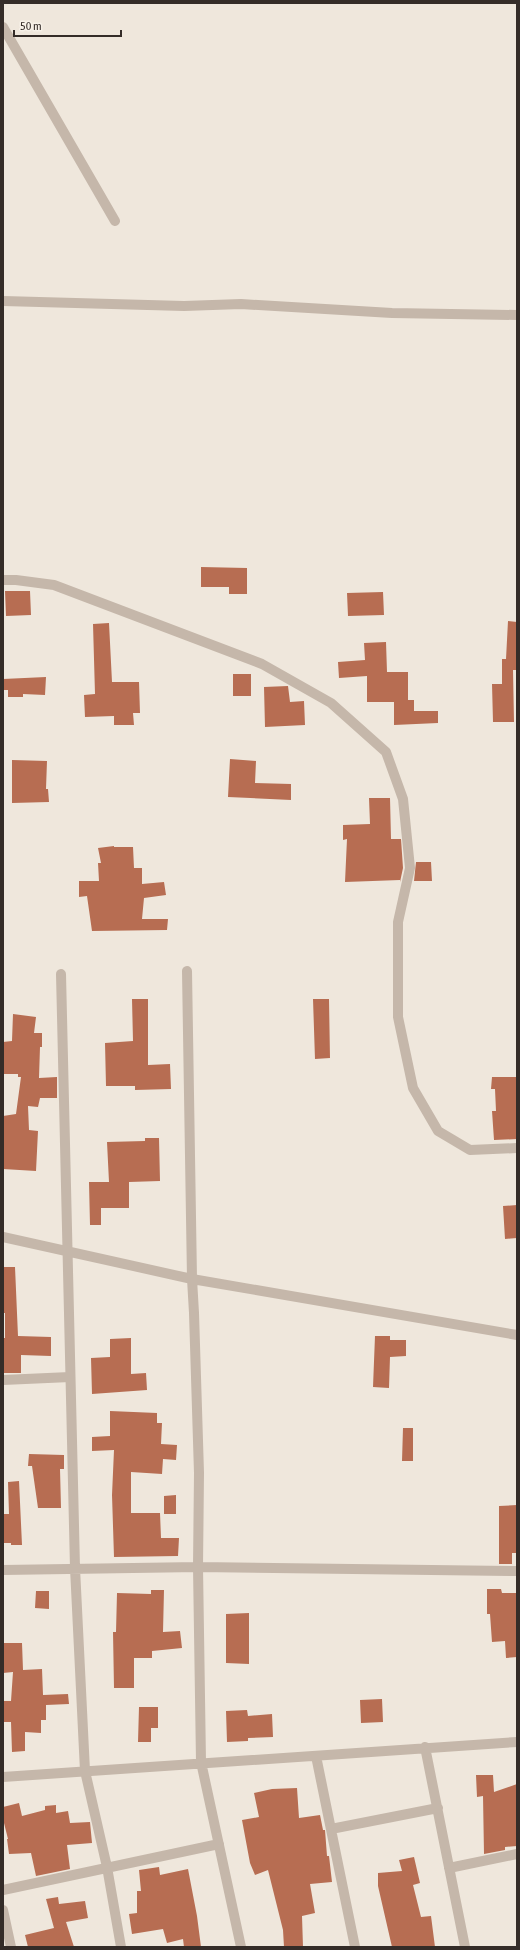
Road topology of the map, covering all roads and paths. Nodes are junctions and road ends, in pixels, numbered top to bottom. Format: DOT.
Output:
graph roads {
  1 [pos="3,27"];
  2 [pos="115,221"];
  3 [pos="3,301"];
  4 [pos="517,315"];
  5 [pos="3,580"];
  6 [pos="187,971"];
  7 [pos="61,974"];
  8 [pos="517,1148"];
  9 [pos="3,1236"];
  10 [pos="67,1250"];
  11 [pos="192,1279"];
  12 [pos="517,1335"];
  13 [pos="70,1377"];
  14 [pos="3,1380"];
  15 [pos="198,1567"];
  16 [pos="75,1568"];
  17 [pos="3,1570"];
  18 [pos="517,1571"];
  19 [pos="517,1742"];
  20 [pos="425,1747"];
  21 [pos="316,1756"];
  22 [pos="200,1762"];
  23 [pos="85,1771"];
  24 [pos="3,1777"];
  25 [pos="438,1808"];
  26 [pos="331,1829"];
  27 [pos="220,1844"];
  28 [pos="517,1854"];
  29 [pos="107,1867"];
  30 [pos="449,1868"];
  31 [pos="3,1890"];
  32 [pos="3,1910"];
  33 [pos="11,1947"];
  34 [pos="121,1947"];
  35 [pos="241,1947"];
  36 [pos="355,1947"];
  37 [pos="465,1947"];
  1 -- 2 [label="street"];
  3 -- 4 [label="street"];
  5 -- 8 [label="street"];
  6 -- 11 [label="street"];
  7 -- 10 [label="street"];
  9 -- 10 [label="street"];
  10 -- 11 [label="street"];
  10 -- 13 [label="street"];
  11 -- 12 [label="street"];
  11 -- 15 [label="street"];
  13 -- 14 [label="street"];
  13 -- 16 [label="street"];
  15 -- 16 [label="street"];
  15 -- 18 [label="street"];
  15 -- 22 [label="street"];
  16 -- 17 [label="street"];
  16 -- 23 [label="street"];
  19 -- 20 [label="street"];
  20 -- 21 [label="street"];
  20 -- 25 [label="street"];
  21 -- 22 [label="street"];
  21 -- 26 [label="street"];
  22 -- 23 [label="street"];
  22 -- 27 [label="street"];
  23 -- 24 [label="street"];
  23 -- 29 [label="street"];
  25 -- 26 [label="street"];
  25 -- 30 [label="street"];
  26 -- 36 [label="street"];
  27 -- 29 [label="street"];
  27 -- 35 [label="street"];
  28 -- 30 [label="street"];
  29 -- 31 [label="street"];
  29 -- 34 [label="street"];
  30 -- 37 [label="street"];
  32 -- 33 [label="street"];
}
